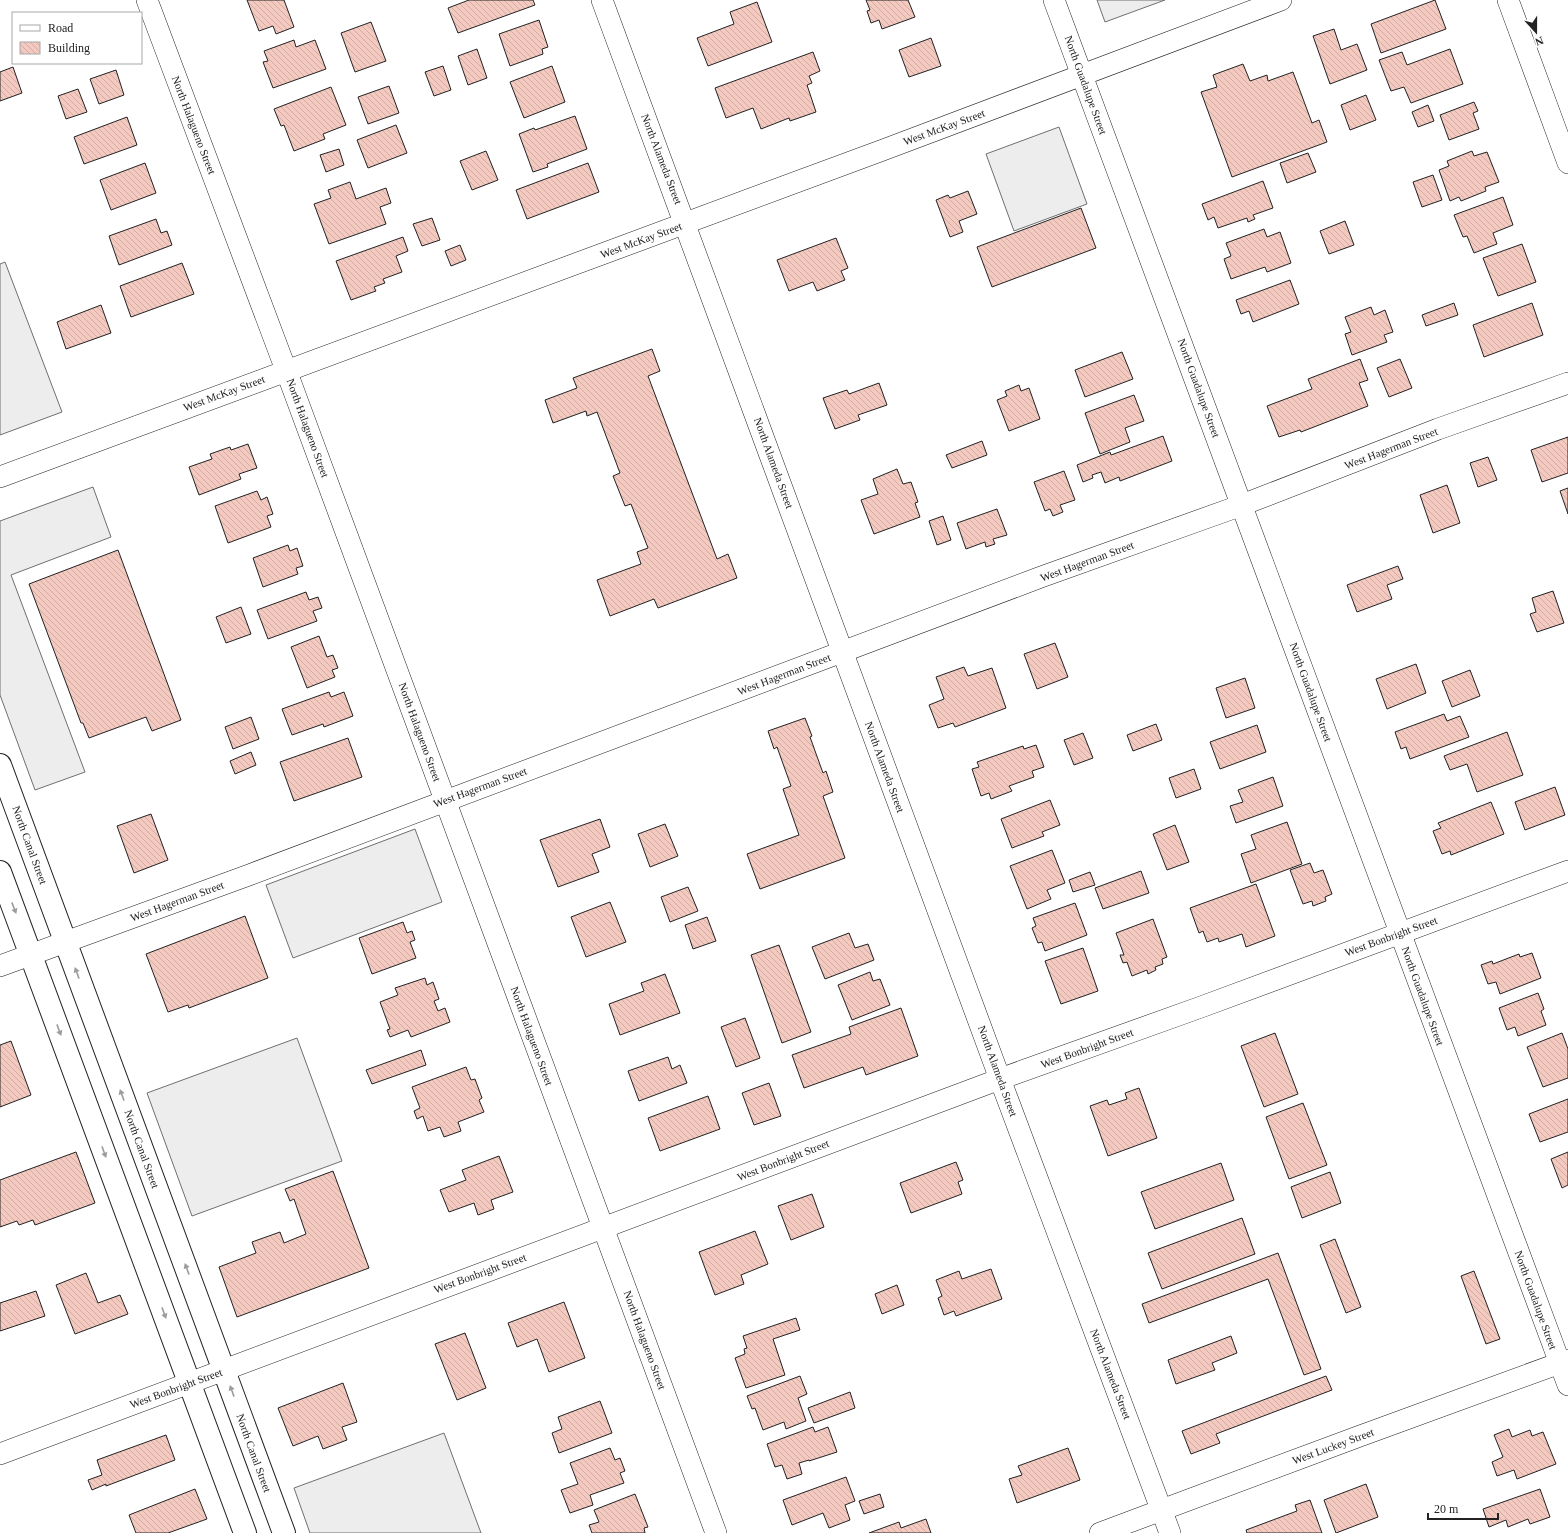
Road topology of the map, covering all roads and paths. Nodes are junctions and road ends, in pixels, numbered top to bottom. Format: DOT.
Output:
graph roads {
  1 [pos="147,0"];
  2 [pos="602,0"];
  3 [pos="1054,0"];
  4 [pos="1281,0"];
  5 [pos="1508,0"];
  6 [pos="1083,75"];
  7 [pos="1568,163"];
  8 [pos="686,223"];
  9 [pos="286,370"];
  10 [pos="1568,383"];
  11 [pos="0,477"];
  12 [pos="1242,505"];
  13 [pos="843,652"];
  14 [pos="0,765"];
  15 [pos="445,800"];
  16 [pos="1568,871"];
  17 [pos="0,872"];
  18 [pos="1399,933"];
  19 [pos="65,941"];
  20 [pos="31,954"];
  21 [pos="0,966"];
  22 [pos="1000,1079"];
  23 [pos="603,1228"];
  24 [pos="1564,1362"];
  25 [pos="224,1370"];
  26 [pos="190,1383"];
  27 [pos="1568,1385"];
  28 [pos="0,1454"];
  29 [pos="1162,1509"];
  30 [pos="245,1533"];
  31 [pos="284,1533"];
  32 [pos="716,1533"];
  33 [pos="1100,1533"];
  34 [pos="1170,1533"];
  1 -- 9 [label="street, North Halagueno Street"];
  2 -- 8 [label="street, North Alameda Street"];
  3 -- 6 [label="street, North Guadalupe Street"];
  4 -- 6 [label="street, West McKay Street"];
  5 -- 7 [label="street"];
  6 -- 8 [label="street, West McKay Street"];
  6 -- 12 [label="street, North Guadalupe Street"];
  8 -- 9 [label="street, West McKay Street"];
  8 -- 13 [label="street, North Alameda Street"];
  9 -- 11 [label="street, West McKay Street"];
  9 -- 15 [label="street, North Halagueno Street"];
  10 -- 12 [label="street, West Hagerman Street"];
  12 -- 13 [label="street, West Hagerman Street"];
  12 -- 18 [label="street, North Guadalupe Street"];
  13 -- 15 [label="street, West Hagerman Street"];
  13 -- 22 [label="street, North Alameda Street"];
  14 -- 19 [label="highway, North Canal Street"];
  15 -- 19 [label="street, West Hagerman Street"];
  15 -- 23 [label="street, North Halagueno Street"];
  16 -- 18 [label="street, West Bonbright Street"];
  17 -- 20 [label="highway, one-way"];
  18 -- 22 [label="street, West Bonbright Street"];
  18 -- 24 [label="street, North Guadalupe Street"];
  19 -- 20 [label="street, West Hagerman Street"];
  25 -- 19 [label="highway, North Canal Street, one-way"];
  20 -- 21 [label="street, West Hagerman Street"];
  20 -- 26 [label="highway, one-way"];
  22 -- 23 [label="street, West Bonbright Street"];
  22 -- 29 [label="street, North Alameda Street"];
  23 -- 25 [label="street, West Bonbright Street"];
  23 -- 32 [label="street, North Halagueno Street"];
  24 -- 27 [label="street, North Guadalupe Street"];
  24 -- 29 [label="street, West Luckey Street"];
  25 -- 26 [label="street, West Bonbright Street"];
  31 -- 25 [label="highway, North Canal Street, one-way"];
  26 -- 28 [label="street, West Bonbright Street"];
  26 -- 30 [label="highway"];
  29 -- 33 [label="street, West Luckey Street"];
  29 -- 34 [label="street, North Alameda Street"];
}
